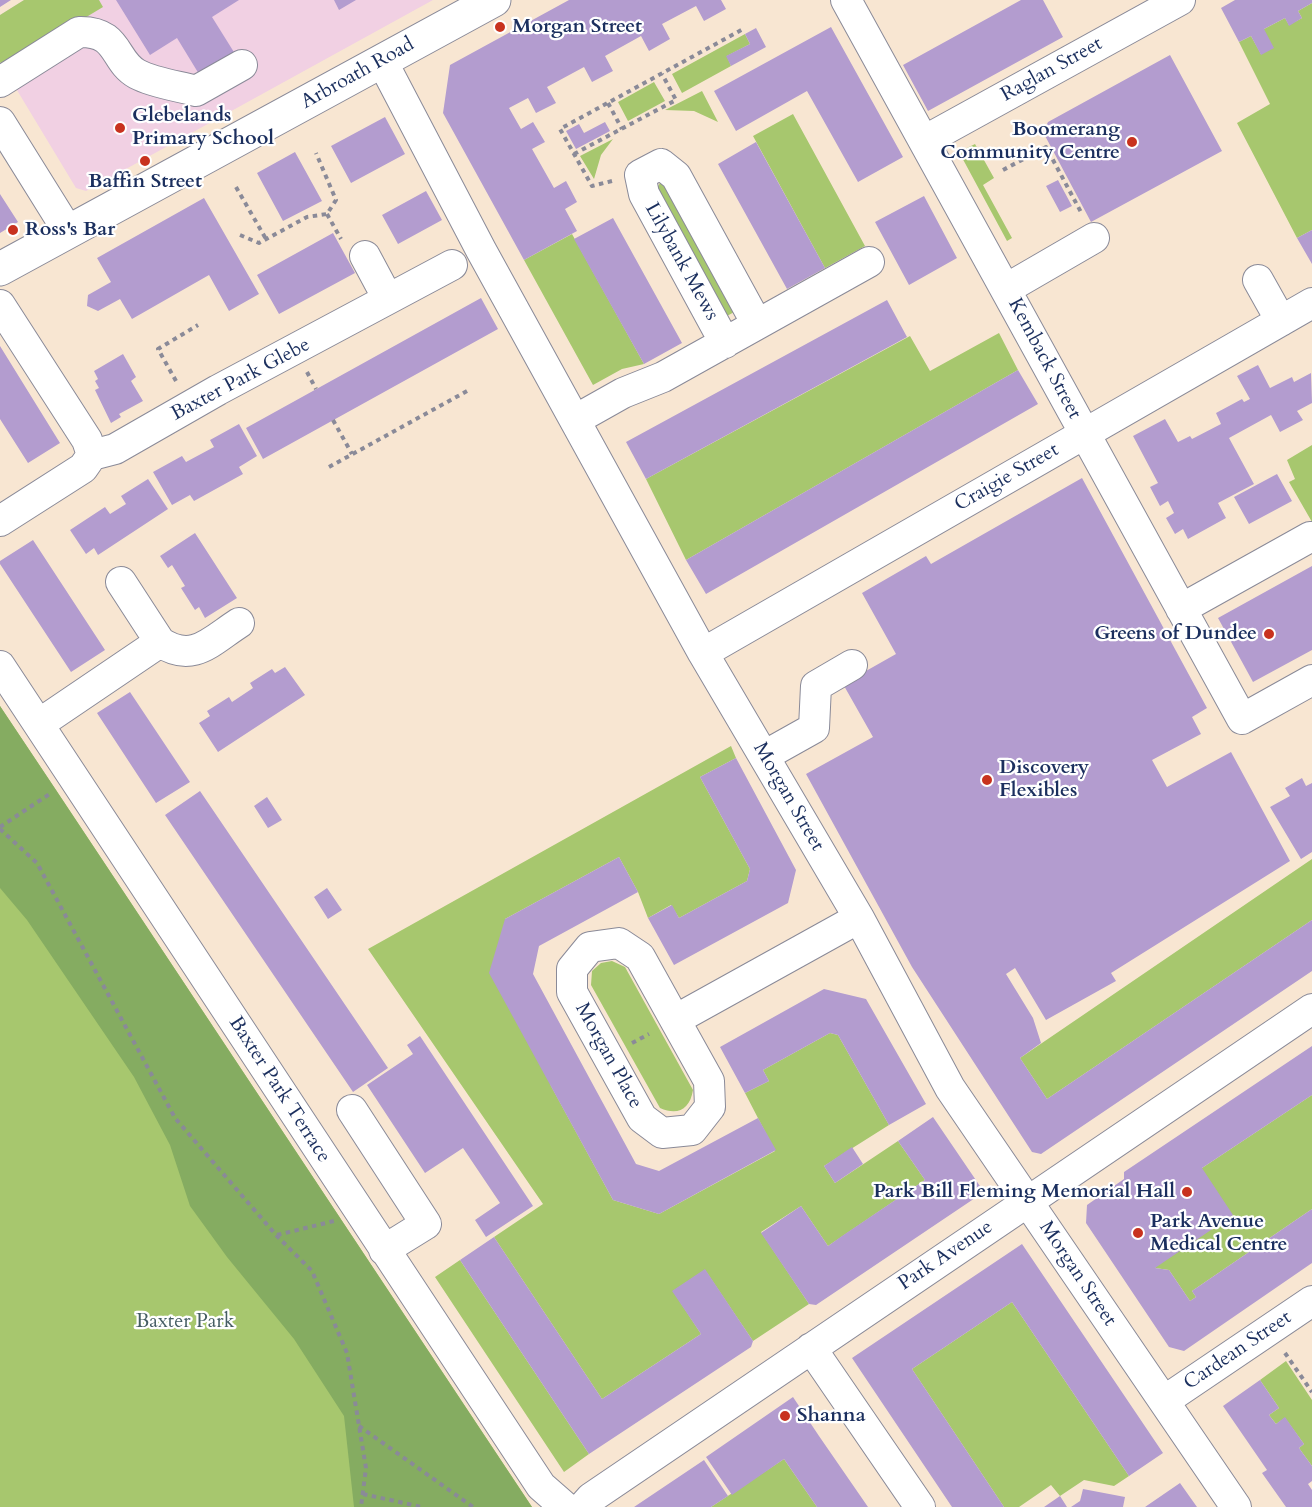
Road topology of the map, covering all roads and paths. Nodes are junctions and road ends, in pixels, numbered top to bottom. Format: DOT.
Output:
graph roads {
  1 [pos="494,0"];
  2 [pos="846,0"];
  3 [pos="1180,0"];
  4 [pos="745,28"];
  5 [pos="382,61"];
  6 [pos="242,65"];
  7 [pos="662,74"];
  8 [pos="0,82"];
  9 [pos="608,103"];
  10 [pos="0,122"];
  11 [pos="622,129"];
  12 [pos="924,141"];
  13 [pos="316,153"];
  14 [pos="574,154"];
  15 [pos="1003,170"];
  16 [pos="640,176"];
  17 [pos="236,187"];
  18 [pos="68,231"];
  19 [pos="240,236"];
  20 [pos="1094,238"];
  21 [pos="266,239"];
  22 [pos="365,256"];
  23 [pos="869,262"];
  24 [pos="452,265"];
  25 [pos="0,269"];
  26 [pos="1258,280"];
  27 [pos="1006,289"];
  28 [pos="388,299"];
  29 [pos="0,305"];
  30 [pos="1296,312"];
  31 [pos="758,324"];
  32 [pos="198,326"];
  33 [pos="725,343"];
  34 [pos="469,390"];
  35 [pos="190,407"];
  36 [pos="333,420"];
  37 [pos="575,420"];
  38 [pos="1084,433"];
  39 [pos="352,454"];
  40 [pos="92,455"];
  41 [pos="329,467"];
  42 [pos="0,521"];
  43 [pos="1310,537"];
  44 [pos="121,582"];
  45 [pos="1181,609"];
  46 [pos="240,623"];
  47 [pos="160,642"];
  48 [pos="703,653"];
  49 [pos="852,665"];
  50 [pos="0,666"];
  51 [pos="1312,680"];
  52 [pos="39,724"];
  53 [pos="764,756"];
  54 [pos="56,790"];
  55 [pos="0,828"];
  56 [pos="859,918"];
  57 [pos="1312,1009"];
  58 [pos="675,1020"];
  59 [pos="608,1057"];
  60 [pos="352,1110"];
  61 [pos="1027,1200"];
  62 [pos="341,1220"];
  63 [pos="276,1235"];
  64 [pos="384,1250"];
  65 [pos="1312,1301"];
  66 [pos="1269,1330"];
  67 [pos="811,1348"];
  68 [pos="1312,1392"];
  69 [pos="1164,1401"];
  70 [pos="359,1426"];
  71 [pos="363,1494"];
  72 [pos="565,1506"];
  73 [pos="361,1507"];
  74 [pos="422,1507"];
  75 [pos="473,1507"];
  76 [pos="920,1507"];
  77 [pos="1236,1507"];
  1 -- 5 [label="main road, Arbroath Road"];
  2 -- 12 [label="street, Kemback Street"];
  3 -- 12 [label="street, Raglan Street"];
  4 -- 7 [label="path"];
  5 -- 18 [label="main road, Arbroath Road"];
  5 -- 37 [label="street, Morgan Street"];
  6 -- 8 [label="street"];
  7 -- 9 [label="path"];
  7 -- 11 [label="path"];
  9 -- 11 [label="path"];
  9 -- 14 [label="path"];
  10 -- 18 [label="street"];
  11 -- 14 [label="path"];
  12 -- 27 [label="street, Kemback Street"];
  13 -- 21 [label="path"];
  14 -- 16 [label="path"];
  15 -- 20 [label="path"];
  16 -- 31 [label="street, Lilybank Mews"];
  16 -- 33 [label="street, Lilybank Mews"];
  17 -- 21 [label="path"];
  18 -- 25 [label="main road, Arbroath Road"];
  19 -- 21 [label="path"];
  20 -- 27 [label="street"];
  22 -- 28 [label="street"];
  23 -- 31 [label="street, Lilybank Mews"];
  24 -- 28 [label="street, Baxter Park Glebe"];
  26 -- 30 [label="street"];
  27 -- 38 [label="street, Kemback Street"];
  28 -- 35 [label="street, Baxter Park Glebe"];
  29 -- 40 [label="street"];
  30 -- 38 [label="street, Craigie Street"];
  31 -- 33 [label="street, Lilybank Mews"];
  32 -- 35 [label="path"];
  33 -- 37 [label="street, Lilybank Mews"];
  34 -- 39 [label="path"];
  35 -- 40 [label="street, Baxter Park Glebe"];
  36 -- 39 [label="path"];
  37 -- 48 [label="street, Morgan Street"];
  38 -- 45 [label="street, Kemback Street"];
  38 -- 48 [label="street, Craigie Street"];
  39 -- 41 [label="path"];
  40 -- 42 [label="street"];
  43 -- 45 [label="street"];
  44 -- 47 [label="street"];
  45 -- 51 [label="street, Kemback Street"];
  46 -- 47 [label="street"];
  47 -- 52 [label="street"];
  48 -- 53 [label="street, Morgan Street"];
  49 -- 53 [label="street"];
  50 -- 52 [label="street, Baxter Park Terrace"];
  52 -- 64 [label="street, Baxter Park Terrace"];
  53 -- 56 [label="street, Morgan Street"];
  54 -- 55 [label="path"];
  55 -- 63 [label="path"];
  56 -- 58 [label="street"];
  56 -- 61 [label="street, Morgan Street"];
  57 -- 61 [label="street, Park Avenue"];
  58 -- 59 [label="path"];
  58 -- 59 [label="street, Morgan Place"];
  58 -- 59 [label="street, Morgan Place"];
  60 -- 64 [label="street"];
  61 -- 67 [label="street, Park Avenue"];
  61 -- 69 [label="street, Morgan Street"];
  62 -- 63 [label="path"];
  63 -- 70 [label="path"];
  64 -- 72 [label="street, Baxter Park Terrace"];
  65 -- 66 [label="street, Cardean Street"];
  66 -- 68 [label="path"];
  66 -- 69 [label="street, Cardean Street"];
  67 -- 72 [label="street, Park Avenue"];
  67 -- 76 [label="street"];
  69 -- 77 [label="street, Morgan Street"];
  70 -- 71 [label="path"];
  70 -- 75 [label="path"];
  71 -- 73 [label="path"];
  71 -- 74 [label="path"];
}
